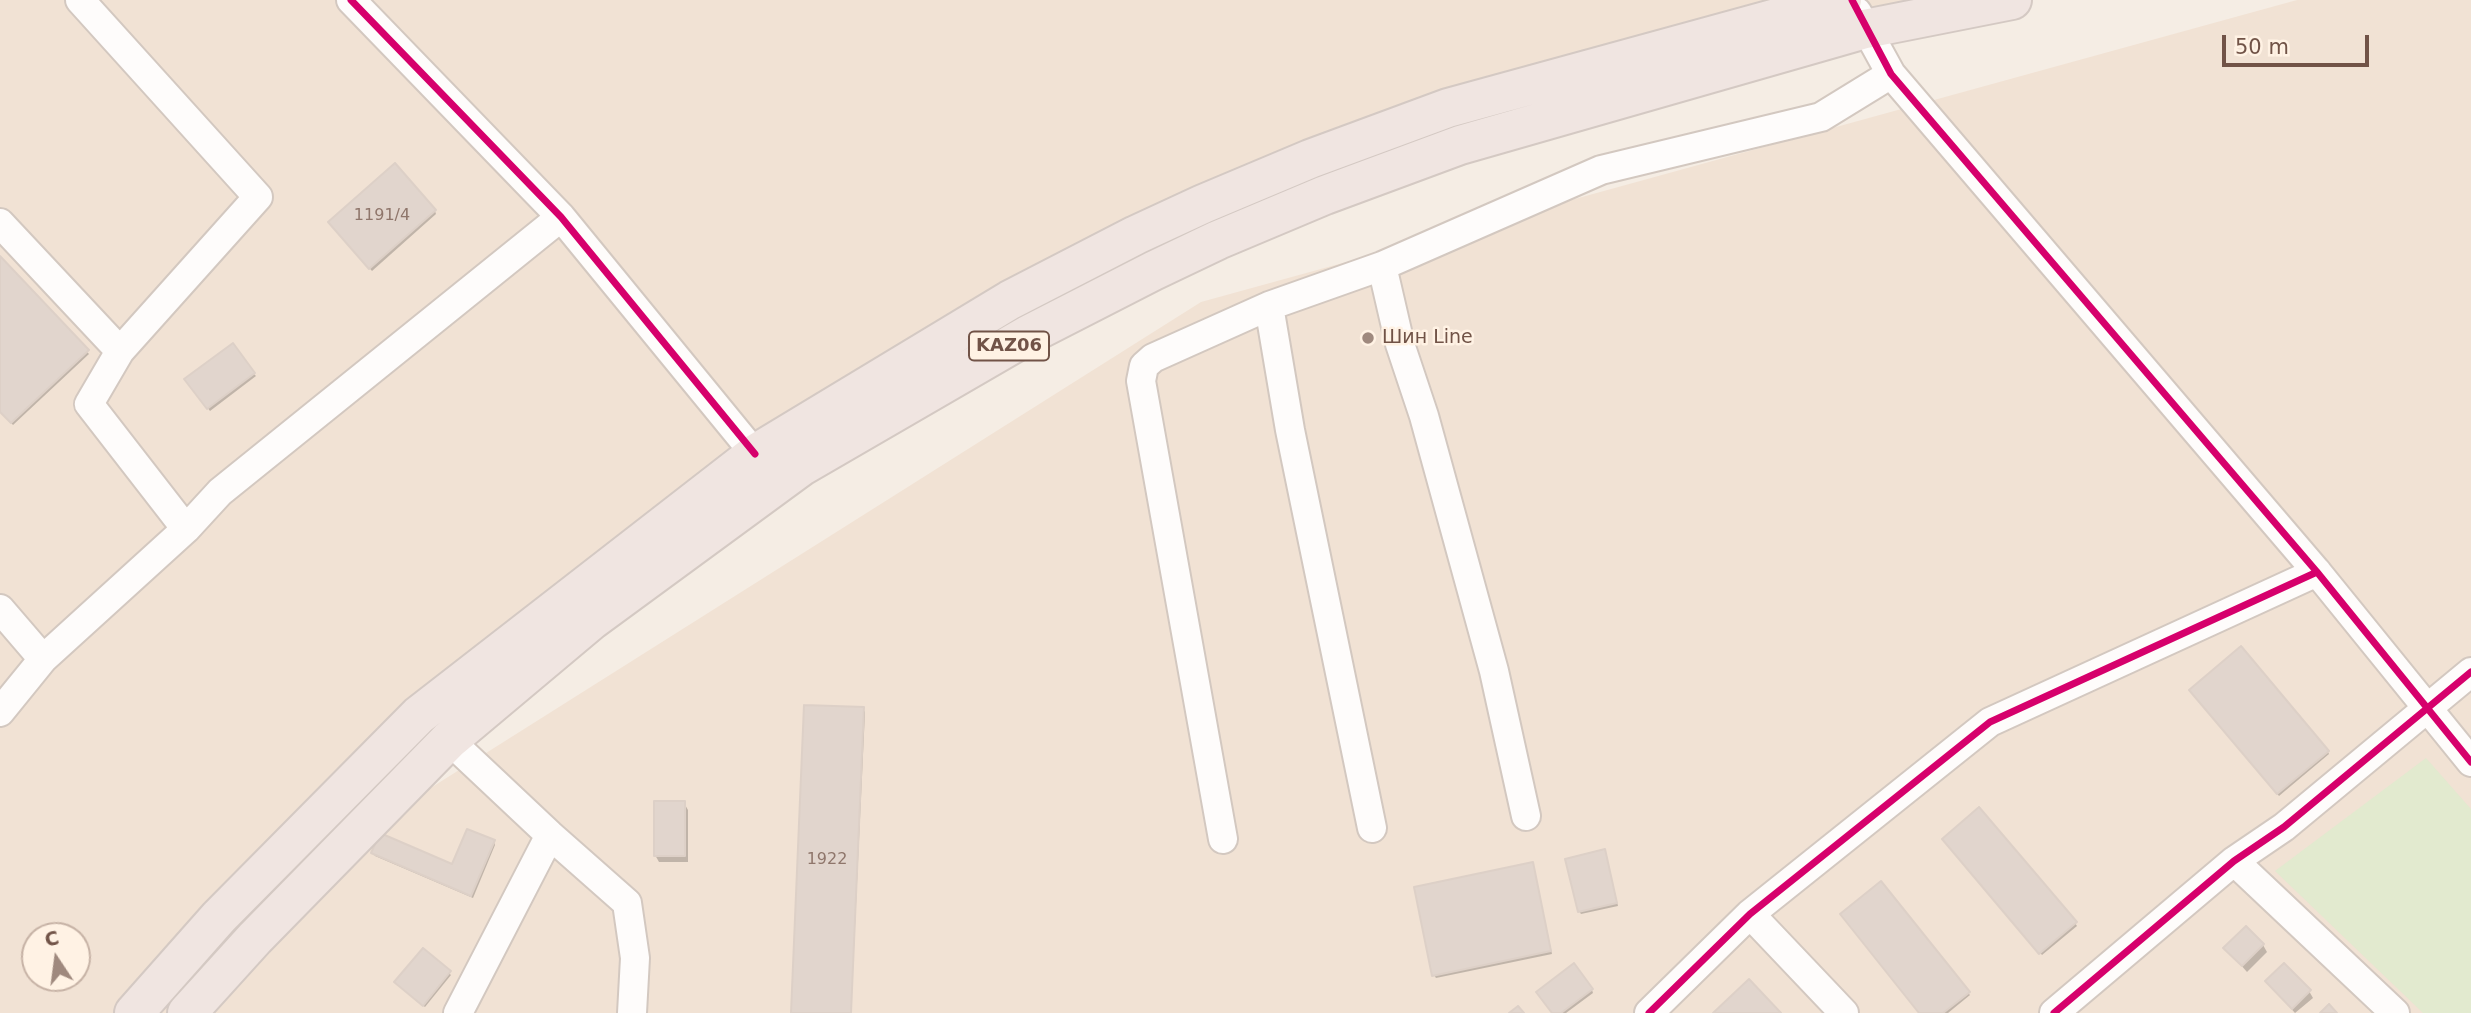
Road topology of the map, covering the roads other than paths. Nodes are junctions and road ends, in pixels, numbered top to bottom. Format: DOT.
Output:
graph roads {
  1 [pos="80,0"];
  2 [pos="351,0"];
  3 [pos="2012,0"];
  4 [pos="1853,10"];
  5 [pos="1891,74"];
  6 [pos="561,218"];
  7 [pos="0,223"];
  8 [pos="1382,266"];
  9 [pos="1269,306"];
  10 [pos="120,351"];
  11 [pos="755,454"];
  12 [pos="186,529"];
  13 [pos="2317,572"];
  14 [pos="0,609"];
  15 [pos="43,659"];
  16 [pos="2471,672"];
  17 [pos="2426,708"];
  18 [pos="0,712"];
  19 [pos="449,740"];
  20 [pos="2471,762"];
  21 [pos="1526,816"];
  22 [pos="1372,828"];
  23 [pos="550,835"];
  24 [pos="1223,839"];
  25 [pos="2234,861"];
  26 [pos="1750,914"];
  27 [pos="134,1013"];
  28 [pos="187,1013"];
  29 [pos="458,1013"];
  30 [pos="632,1013"];
  31 [pos="1649,1013"];
  32 [pos="1844,1013"];
  33 [pos="2054,1013"];
  34 [pos="2395,1013"];
  1 -- 10 [label="street"];
  2 -- 6 [label="street"];
  3 -- 4 [label="highway, KАZ06"];
  4 -- 5 [label="street"];
  4 -- 11 [label="highway, KАZ06"];
  4 -- 19 [label="highway, KАZ06"];
  5 -- 8 [label="street"];
  5 -- 13 [label="street"];
  6 -- 11 [label="street"];
  6 -- 12 [label="street"];
  7 -- 10 [label="street"];
  8 -- 9 [label="street"];
  8 -- 21 [label="street"];
  9 -- 22 [label="street"];
  9 -- 24 [label="street"];
  10 -- 12 [label="street"];
  11 -- 27 [label="highway, KАZ06"];
  12 -- 15 [label="street"];
  13 -- 17 [label="street"];
  13 -- 26 [label="street"];
  14 -- 15 [label="street"];
  15 -- 18 [label="street"];
  16 -- 17 [label="street"];
  17 -- 20 [label="street"];
  17 -- 25 [label="street"];
  19 -- 23 [label="street"];
  19 -- 28 [label="highway, KАZ06"];
  23 -- 29 [label="street"];
  23 -- 30 [label="street"];
  25 -- 33 [label="street"];
  25 -- 34 [label="street"];
  26 -- 31 [label="street"];
  26 -- 32 [label="street"];
}
